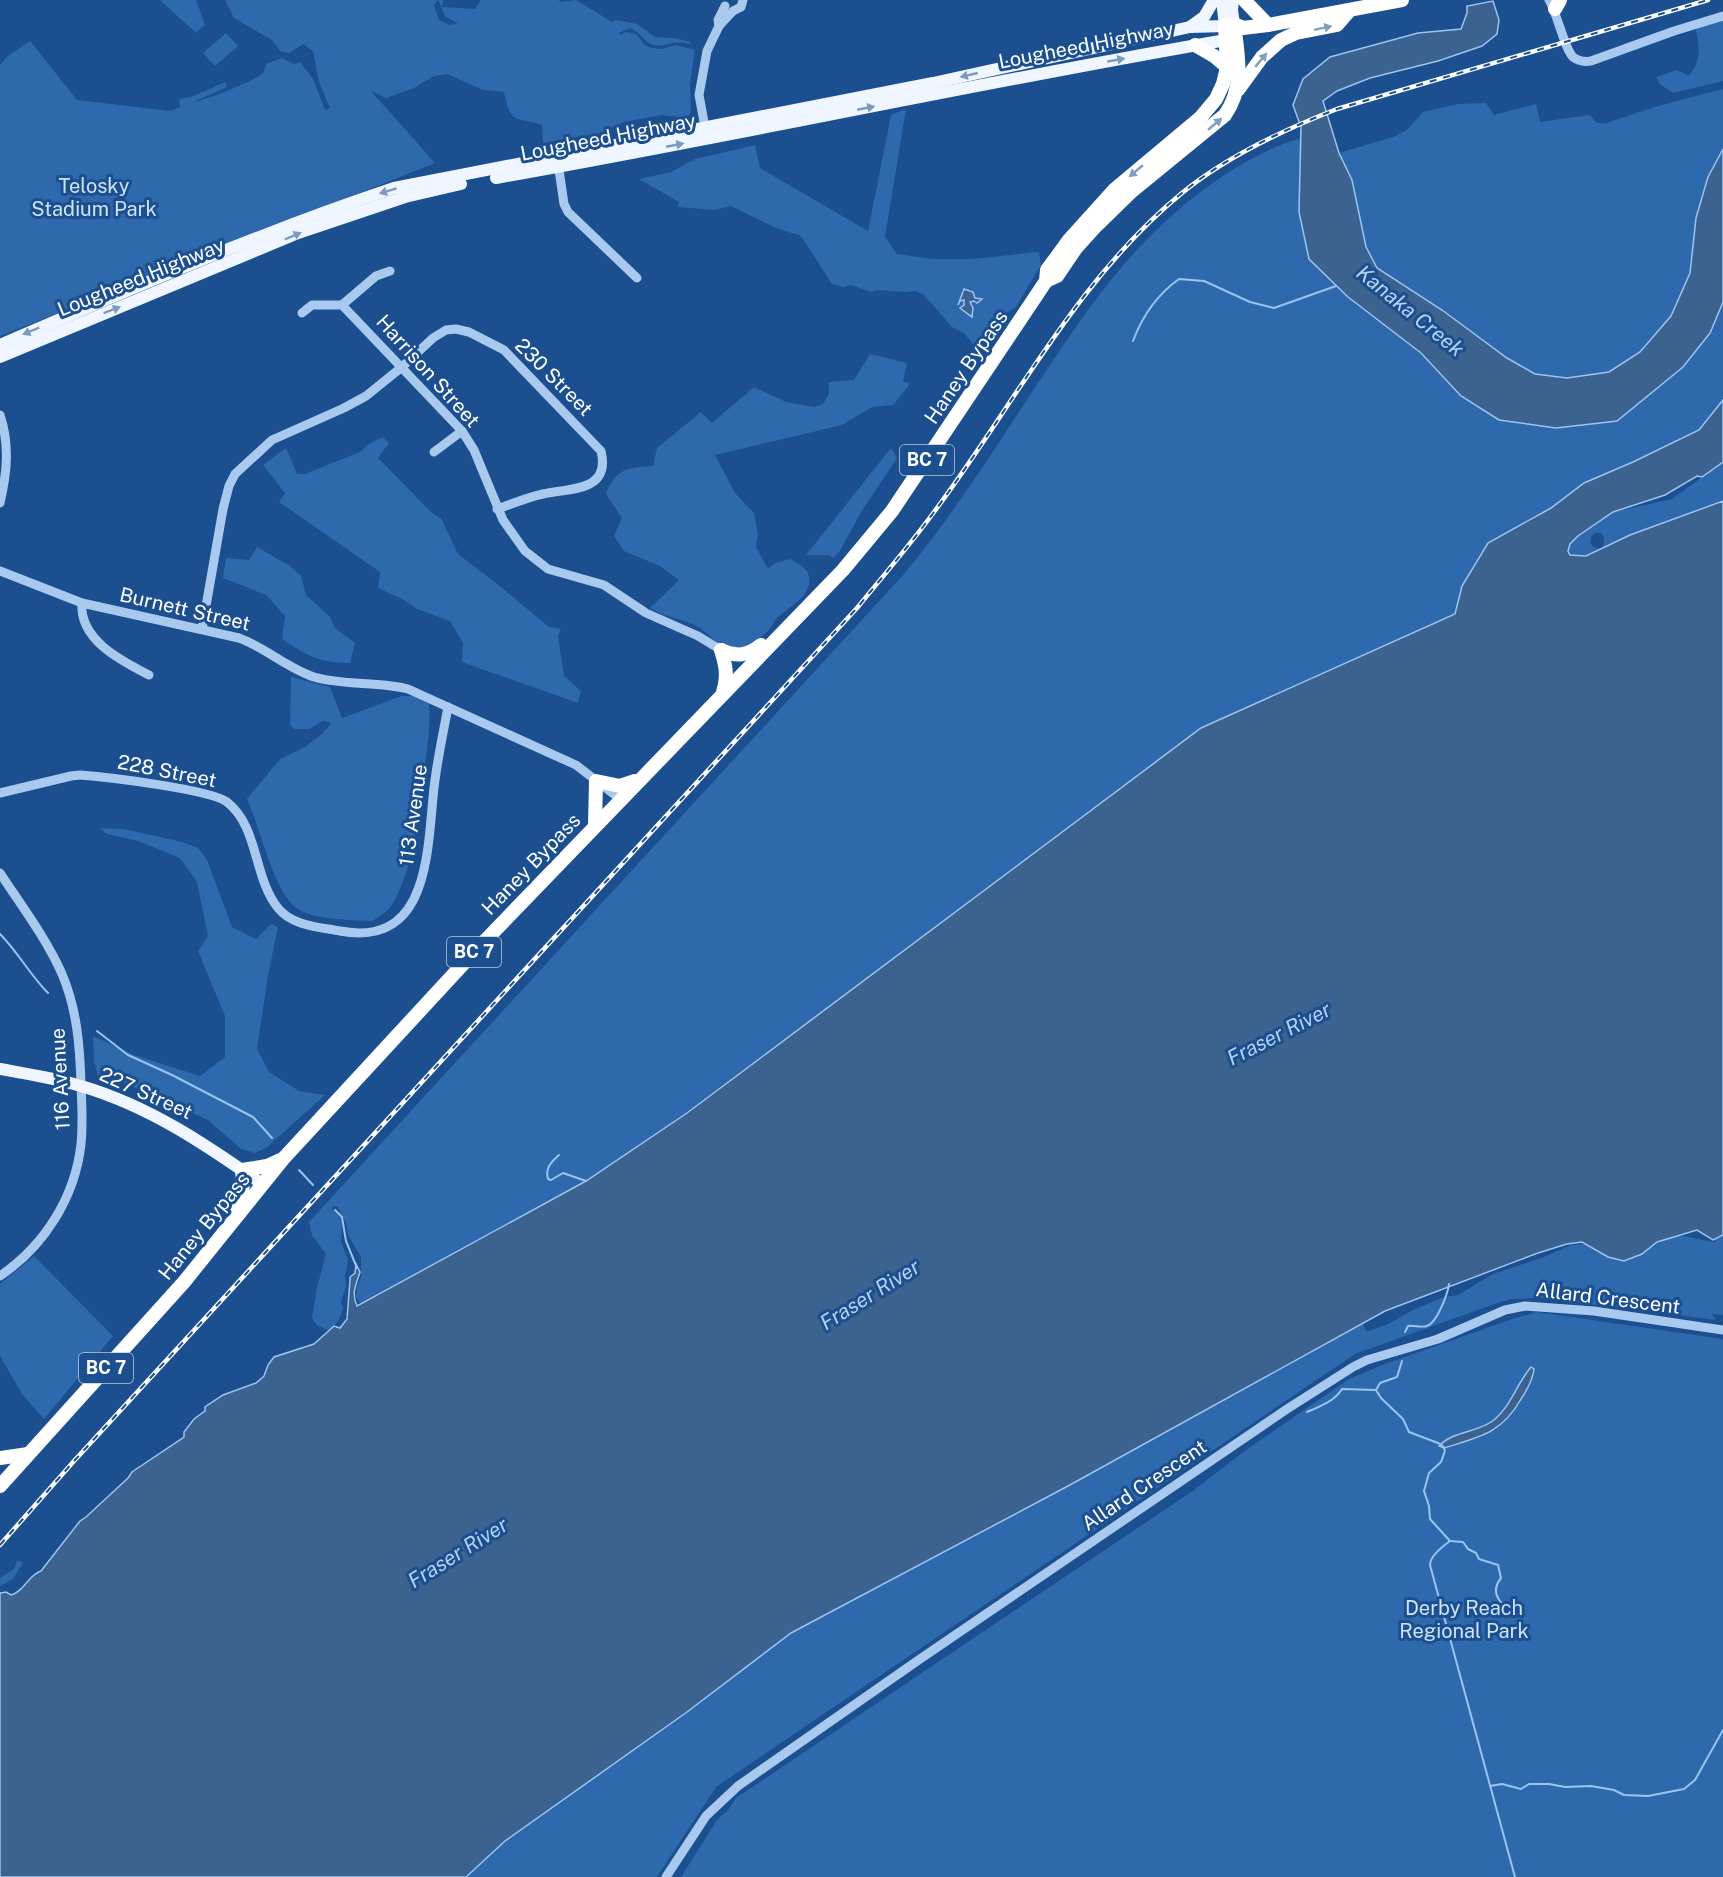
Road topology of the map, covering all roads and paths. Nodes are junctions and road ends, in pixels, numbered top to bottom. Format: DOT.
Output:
graph roads {
  1 [pos="743,0"];
  2 [pos="1214,0"];
  3 [pos="1222,0"];
  4 [pos="1233,0"];
  5 [pos="1244,0"];
  6 [pos="1402,0"];
  7 [pos="1554,3"];
  8 [pos="727,6"];
  9 [pos="1350,10"];
  10 [pos="1723,16"];
  11 [pos="1268,25"];
  12 [pos="1190,27"];
  13 [pos="1232,30"];
  14 [pos="1195,45"];
  15 [pos="1174,49"];
  16 [pos="1227,67"];
  17 [pos="1238,90"];
  18 [pos="706,133"];
  19 [pos="558,162"];
  20 [pos="390,271"];
  21 [pos="637,278"];
  22 [pos="1046,281"];
  23 [pos="342,305"];
  24 [pos="302,313"];
  25 [pos="0,345"];
  26 [pos="0,357"];
  27 [pos="402,367"];
  28 [pos="0,415"];
  29 [pos="462,431"];
  30 [pos="434,453"];
  31 [pos="0,503"];
  32 [pos="497,508"];
  33 [pos="0,571"];
  34 [pos="82,603"];
  35 [pos="788,624"];
  36 [pos="202,629"];
  37 [pos="721,650"];
  38 [pos="149,675"];
  39 [pos="723,692"];
  40 [pos="448,707"];
  41 [pos="638,780"];
  42 [pos="596,781"];
  43 [pos="0,793"];
  44 [pos="620,799"];
  45 [pos="595,825"];
  46 [pos="0,873"];
  47 [pos="396,920"];
  48 [pos="0,1069"];
  49 [pos="81,1086"];
  50 [pos="283,1159"];
  51 [pos="242,1170"];
  52 [pos="262,1184"];
  53 [pos="0,1276"];
  54 [pos="184,1282"];
  55 [pos="1723,1330"];
  56 [pos="28,1454"];
  57 [pos="0,1458"];
  58 [pos="2,1480"];
  59 [pos="666,1877"];
  1 -- 8 [label="street"];
  2 -- 12 [label="main road"];
  3 -- 13 [label="main road"];
  4 -- 13 [label="main road"];
  5 -- 11 [label="highway"];
  6 -- 9 [label="highway, Lougheed Highway / BC 7"];
  7 -- 10 [label="street"];
  8 -- 18 [label="street"];
  9 -- 11 [label="highway, Lougheed Highway / BC 7"];
  17 -- 9 [label="highway, BC 7, one-way"];
  11 -- 13 [label="highway, Lougheed Highway / BC 7"];
  12 -- 13 [label="main road, Lougheed Highway"];
  12 -- 18 [label="main road, Lougheed Highway, one-way"];
  13 -- 14 [label="main road, Lougheed Highway"];
  13 -- 15 [label="main road"];
  13 -- 16 [label="highway, Haney Bypass / BC 7"];
  13 -- 17 [label="highway"];
  14 -- 15 [label="main road, Lougheed Highway"];
  14 -- 16 [label="highway"];
  18 -- 15 [label="main road, Lougheed Highway, one-way"];
  16 -- 22 [label="highway, Haney Bypass / BC 7, one-way"];
  22 -- 17 [label="highway, Haney Bypass / BC 7, one-way"];
  18 -- 19 [label="main road, Lougheed Highway"];
  19 -- 21 [label="street"];
  19 -- 25 [label="main road, Lougheed Highway, one-way"];
  26 -- 19 [label="main road, Lougheed Highway, one-way"];
  20 -- 23 [label="street"];
  22 -- 35 [label="highway, Haney Bypass / BC 7"];
  23 -- 24 [label="street"];
  23 -- 27 [label="street, Harrison Street"];
  27 -- 29 [label="street, Harrison Street"];
  27 -- 32 [label="street, 230 Street"];
  27 -- 36 [label="street"];
  28 -- 31 [label="street"];
  29 -- 30 [label="street"];
  29 -- 32 [label="street, Harrison Street"];
  32 -- 37 [label="street, Harrison Street"];
  33 -- 34 [label="street, Burnett Street"];
  34 -- 36 [label="street, Burnett Street"];
  34 -- 38 [label="street"];
  35 -- 37 [label="highway"];
  35 -- 39 [label="highway, Haney Bypass / BC 7"];
  36 -- 40 [label="street, Burnett Street"];
  37 -- 39 [label="highway"];
  39 -- 41 [label="highway, Haney Bypass / BC 7"];
  40 -- 42 [label="street, Burnett Street"];
  40 -- 47 [label="street, 113 Avenue"];
  41 -- 42 [label="highway"];
  41 -- 44 [label="highway, Haney Bypass / BC 7"];
  42 -- 44 [label="street, Burnett Street"];
  42 -- 45 [label="highway"];
  43 -- 47 [label="street, 228 Street"];
  44 -- 45 [label="highway, Haney Bypass / BC 7"];
  45 -- 50 [label="highway, Haney Bypass / BC 7"];
  46 -- 49 [label="street, 116 Avenue"];
  48 -- 49 [label="main road, 227 Street"];
  49 -- 51 [label="main road, 227 Street"];
  49 -- 53 [label="street, 116 Avenue"];
  50 -- 51 [label="highway"];
  50 -- 52 [label="highway, Haney Bypass / BC 7"];
  51 -- 52 [label="main road, 227 Street"];
  51 -- 54 [label="highway"];
  52 -- 54 [label="highway, Haney Bypass / BC 7"];
  54 -- 56 [label="highway, Haney Bypass / BC 7"];
  55 -- 59 [label="street, Allard Crescent"];
  56 -- 57 [label="highway"];
  56 -- 58 [label="highway, Haney Bypass / BC 7"];
}
